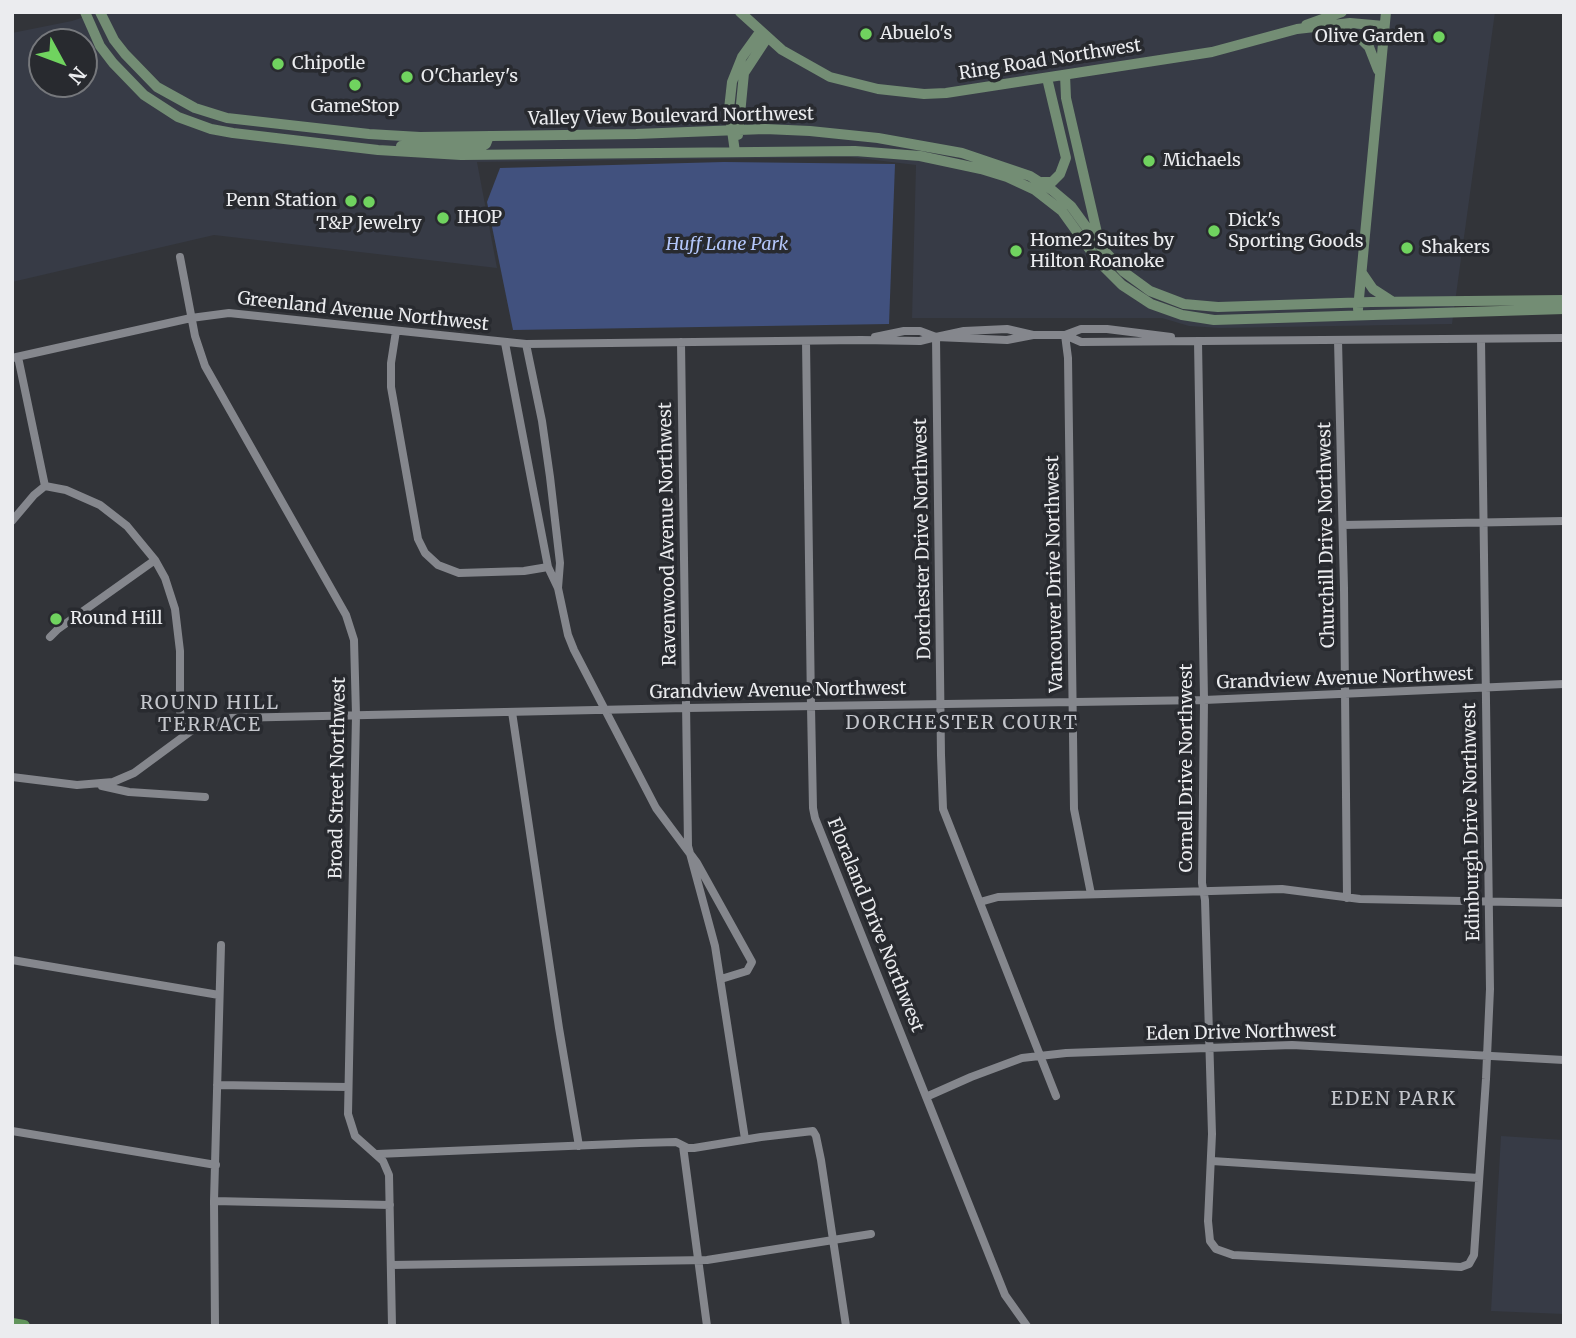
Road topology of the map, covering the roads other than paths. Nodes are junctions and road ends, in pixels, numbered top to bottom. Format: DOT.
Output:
graph roads {
  1 [pos="85,12"];
  2 [pos="100,12"];
  3 [pos="1342,12"];
  4 [pos="1386,12"];
  5 [pos="741,14"];
  6 [pos="1384,26"];
  7 [pos="1297,29"];
  8 [pos="764,35"];
  9 [pos="789,54"];
  10 [pos="743,55"];
  11 [pos="746,69"];
  12 [pos="1065,75"];
  13 [pos="1380,76"];
  14 [pos="1047,78"];
  15 [pos="735,130"];
  16 [pos="369,134"];
  17 [pos="489,136"];
  18 [pos="267,137"];
  19 [pos="942,149"];
  20 [pos="378,150"];
  21 [pos="735,152"];
  22 [pos="866,152"];
  23 [pos="1042,182"];
  24 [pos="1100,246"];
  25 [pos="180,257"];
  26 [pos="1362,273"];
  27 [pos="1564,300"];
  28 [pos="1359,302"];
  29 [pos="1392,302"];
  30 [pos="1564,309"];
  31 [pos="1357,316"];
  32 [pos="191,318"];
  33 [pos="396,331"];
  34 [pos="1065,335"];
  35 [pos="936,337"];
  36 [pos="1564,338"];
  37 [pos="1481,339"];
  38 [pos="1338,340"];
  39 [pos="806,341"];
  40 [pos="1198,341"];
  41 [pos="681,342"];
  42 [pos="505,344"];
  43 [pos="526,344"];
  44 [pos="15,358"];
  45 [pos="46,486"];
  46 [pos="12,520"];
  47 [pos="1564,521"];
  48 [pos="1483,523"];
  49 [pos="1343,524"];
  50 [pos="155,560"];
  51 [pos="548,567"];
  52 [pos="558,588"];
  53 [pos="50,637"];
  54 [pos="1564,684"];
  55 [pos="1486,689"];
  56 [pos="1345,693"];
  57 [pos="1204,700"];
  58 [pos="1072,702"];
  59 [pos="941,704"];
  60 [pos="811,707"];
  61 [pos="687,708"];
  62 [pos="604,710"];
  63 [pos="512,712"];
  64 [pos="356,715"];
  65 [pos="184,734"];
  66 [pos="12,777"];
  67 [pos="96,785"];
  68 [pos="205,797"];
  69 [pos="689,852"];
  70 [pos="1203,890"];
  71 [pos="1091,894"];
  72 [pos="1347,898"];
  73 [pos="1489,901"];
  74 [pos="981,902"];
  75 [pos="1564,903"];
  76 [pos="221,945"];
  77 [pos="12,960"];
  78 [pos="721,979"];
  79 [pos="219,995"];
  80 [pos="1208,1048"];
  81 [pos="1041,1055"];
  82 [pos="1488,1056"];
  83 [pos="1564,1060"];
  84 [pos="217,1084"];
  85 [pos="348,1087"];
  86 [pos="926,1097"];
  87 [pos="1056,1097"];
  88 [pos="12,1131"];
  89 [pos="745,1139"];
  90 [pos="579,1146"];
  91 [pos="683,1146"];
  92 [pos="377,1154"];
  93 [pos="1212,1161"];
  94 [pos="216,1165"];
  95 [pos="1479,1178"];
  96 [pos="215,1201"];
  97 [pos="390,1205"];
  98 [pos="871,1234"];
  99 [pos="833,1239"];
  100 [pos="698,1260"];
  101 [pos="391,1265"];
  102 [pos="1431,1266"];
  103 [pos="12,1324"];
  104 [pos="23,1326"];
  105 [pos="215,1326"];
  106 [pos="392,1326"];
  107 [pos="707,1326"];
  108 [pos="846,1326"];
  109 [pos="1027,1326"];
  1 -- 18 [label="main road, Valley View Boulevard Northwest"];
  2 -- 16 [label="main road, Valley View Boulevard Northwest"];
  3 -- 7 [label="main road"];
  4 -- 6 [label="main road"];
  5 -- 8 [label="main road, Ring Road Northwest"];
  5 -- 10 [label="main road"];
  6 -- 7 [label="main road, Ring Road Northwest"];
  6 -- 13 [label="main road"];
  7 -- 12 [label="main road, Ring Road Northwest"];
  7 -- 13 [label="main road"];
  8 -- 9 [label="main road, Ring Road Northwest"];
  8 -- 10 [label="main road"];
  8 -- 11 [label="main road"];
  9 -- 11 [label="main road"];
  9 -- 14 [label="main road, Ring Road Northwest"];
  10 -- 15 [label="main road"];
  11 -- 15 [label="main road"];
  12 -- 14 [label="main road, Ring Road Northwest"];
  12 -- 24 [label="main road"];
  13 -- 26 [label="main road"];
  14 -- 23 [label="main road"];
  15 -- 17 [label="main road, Valley View Boulevard Northwest"];
  15 -- 19 [label="main road, Valley View Boulevard Northwest"];
  15 -- 21 [label="main road"];
  16 -- 17 [label="main road, Valley View Boulevard Northwest"];
  16 -- 18 [label="main road"];
  17 -- 20 [label="main road"];
  18 -- 20 [label="main road, Valley View Boulevard Northwest"];
  19 -- 22 [label="main road"];
  19 -- 23 [label="main road, Valley View Boulevard Northwest"];
  20 -- 21 [label="main road, Valley View Boulevard Northwest"];
  21 -- 22 [label="main road, Valley View Boulevard Northwest"];
  22 -- 31 [label="main road, Valley View Boulevard Northwest"];
  23 -- 24 [label="main road, Valley View Boulevard Northwest"];
  24 -- 28 [label="main road, Valley View Boulevard Northwest"];
  25 -- 32 [label="street, Broad Street Northwest"];
  26 -- 28 [label="main road"];
  26 -- 29 [label="main road"];
  27 -- 29 [label="main road, Valley View Boulevard Northwest"];
  28 -- 29 [label="main road, Valley View Boulevard Northwest"];
  28 -- 31 [label="main road"];
  30 -- 31 [label="main road, Valley View Boulevard Northwest"];
  32 -- 33 [label="street, Greenland Avenue Northwest"];
  32 -- 44 [label="street, Greenland Avenue Northwest"];
  32 -- 64 [label="street, Broad Street Northwest"];
  33 -- 42 [label="street, Greenland Avenue Northwest"];
  33 -- 51 [label="street"];
  34 -- 35 [label="street, Greenland Avenue Northwest"];
  34 -- 40 [label="street"];
  34 -- 40 [label="street"];
  34 -- 58 [label="street, Vancouver Drive Northwest"];
  35 -- 39 [label="street, Greenland Avenue Northwest"];
  35 -- 59 [label="street, Dorchester Drive Northwest"];
  36 -- 37 [label="street"];
  37 -- 38 [label="street"];
  37 -- 48 [label="street, Edinburgh Drive Northwest"];
  38 -- 40 [label="street"];
  38 -- 49 [label="street, Churchill Drive Northwest"];
  39 -- 41 [label="street, Greenland Avenue Northwest"];
  39 -- 60 [label="street, Floraland Drive Northwest"];
  40 -- 57 [label="street, Cornell Drive Northwest"];
  41 -- 43 [label="street, Greenland Avenue Northwest"];
  41 -- 61 [label="street, Ravenwood Avenue Northwest"];
  42 -- 43 [label="street, Greenland Avenue Northwest"];
  42 -- 51 [label="street"];
  43 -- 52 [label="street"];
  44 -- 45 [label="street"];
  45 -- 46 [label="street"];
  45 -- 50 [label="street"];
  47 -- 48 [label="street"];
  48 -- 49 [label="street"];
  48 -- 55 [label="street, Edinburgh Drive Northwest"];
  49 -- 56 [label="street, Churchill Drive Northwest"];
  50 -- 53 [label="street"];
  50 -- 65 [label="street"];
  51 -- 52 [label="street"];
  52 -- 62 [label="street"];
  54 -- 55 [label="street, Grandview Avenue Northwest"];
  55 -- 56 [label="street, Grandview Avenue Northwest"];
  55 -- 73 [label="street, Edinburgh Drive Northwest"];
  56 -- 57 [label="street, Grandview Avenue Northwest"];
  56 -- 72 [label="street, Churchill Drive Northwest"];
  57 -- 58 [label="street, Grandview Avenue Northwest"];
  57 -- 70 [label="street, Cornell Drive Northwest"];
  58 -- 59 [label="street, Grandview Avenue Northwest"];
  58 -- 71 [label="street, Vancouver Drive Northwest"];
  59 -- 60 [label="street, Grandview Avenue Northwest"];
  59 -- 74 [label="street, Dorchester Drive Northwest"];
  60 -- 61 [label="street, Grandview Avenue Northwest"];
  60 -- 86 [label="street, Floraland Drive Northwest"];
  61 -- 62 [label="street, Grandview Avenue Northwest"];
  61 -- 69 [label="street, Ravenwood Avenue Northwest"];
  62 -- 63 [label="street, Grandview Avenue Northwest"];
  62 -- 69 [label="street"];
  63 -- 64 [label="street, Grandview Avenue Northwest"];
  63 -- 90 [label="street"];
  64 -- 65 [label="street, Grandview Avenue Northwest"];
  64 -- 85 [label="street, Broad Street Northwest"];
  65 -- 67 [label="street, Grandview Avenue Northwest"];
  66 -- 67 [label="street, Grandview Avenue Northwest"];
  67 -- 68 [label="street"];
  69 -- 78 [label="street"];
  69 -- 78 [label="street"];
  70 -- 71 [label="street"];
  70 -- 72 [label="street"];
  70 -- 80 [label="street, Cornell Drive Northwest"];
  71 -- 74 [label="street"];
  72 -- 73 [label="street"];
  73 -- 75 [label="street"];
  73 -- 82 [label="street, Edinburgh Drive Northwest"];
  74 -- 81 [label="street, Dorchester Drive Northwest"];
  76 -- 79 [label="street"];
  77 -- 79 [label="street"];
  78 -- 89 [label="street"];
  79 -- 84 [label="street"];
  80 -- 81 [label="street, Eden Drive Northwest"];
  80 -- 82 [label="street, Eden Drive Northwest"];
  80 -- 93 [label="street, Cornell Drive Northwest"];
  81 -- 86 [label="street, Eden Drive Northwest"];
  81 -- 87 [label="street, Dorchester Drive Northwest"];
  82 -- 83 [label="street, Eden Drive Northwest"];
  82 -- 95 [label="street, Edinburgh Drive Northwest"];
  84 -- 85 [label="street"];
  84 -- 94 [label="street"];
  85 -- 92 [label="street, Broad Street Northwest"];
  86 -- 109 [label="street, Floraland Drive Northwest"];
  88 -- 94 [label="street"];
  89 -- 91 [label="street"];
  89 -- 99 [label="street"];
  90 -- 91 [label="street"];
  90 -- 92 [label="street"];
  91 -- 100 [label="street"];
  92 -- 97 [label="street, Broad Street Northwest"];
  93 -- 95 [label="street"];
  93 -- 102 [label="street, Cornell Drive Northwest"];
  94 -- 96 [label="street"];
  95 -- 102 [label="street, Edinburgh Drive Northwest"];
  96 -- 97 [label="street"];
  96 -- 105 [label="street"];
  97 -- 101 [label="street, Broad Street Northwest"];
  98 -- 99 [label="street"];
  99 -- 100 [label="street"];
  99 -- 108 [label="street"];
  100 -- 101 [label="street"];
  100 -- 107 [label="street"];
  101 -- 106 [label="street, Broad Street Northwest"];
  103 -- 104 [label="main road"];
}
